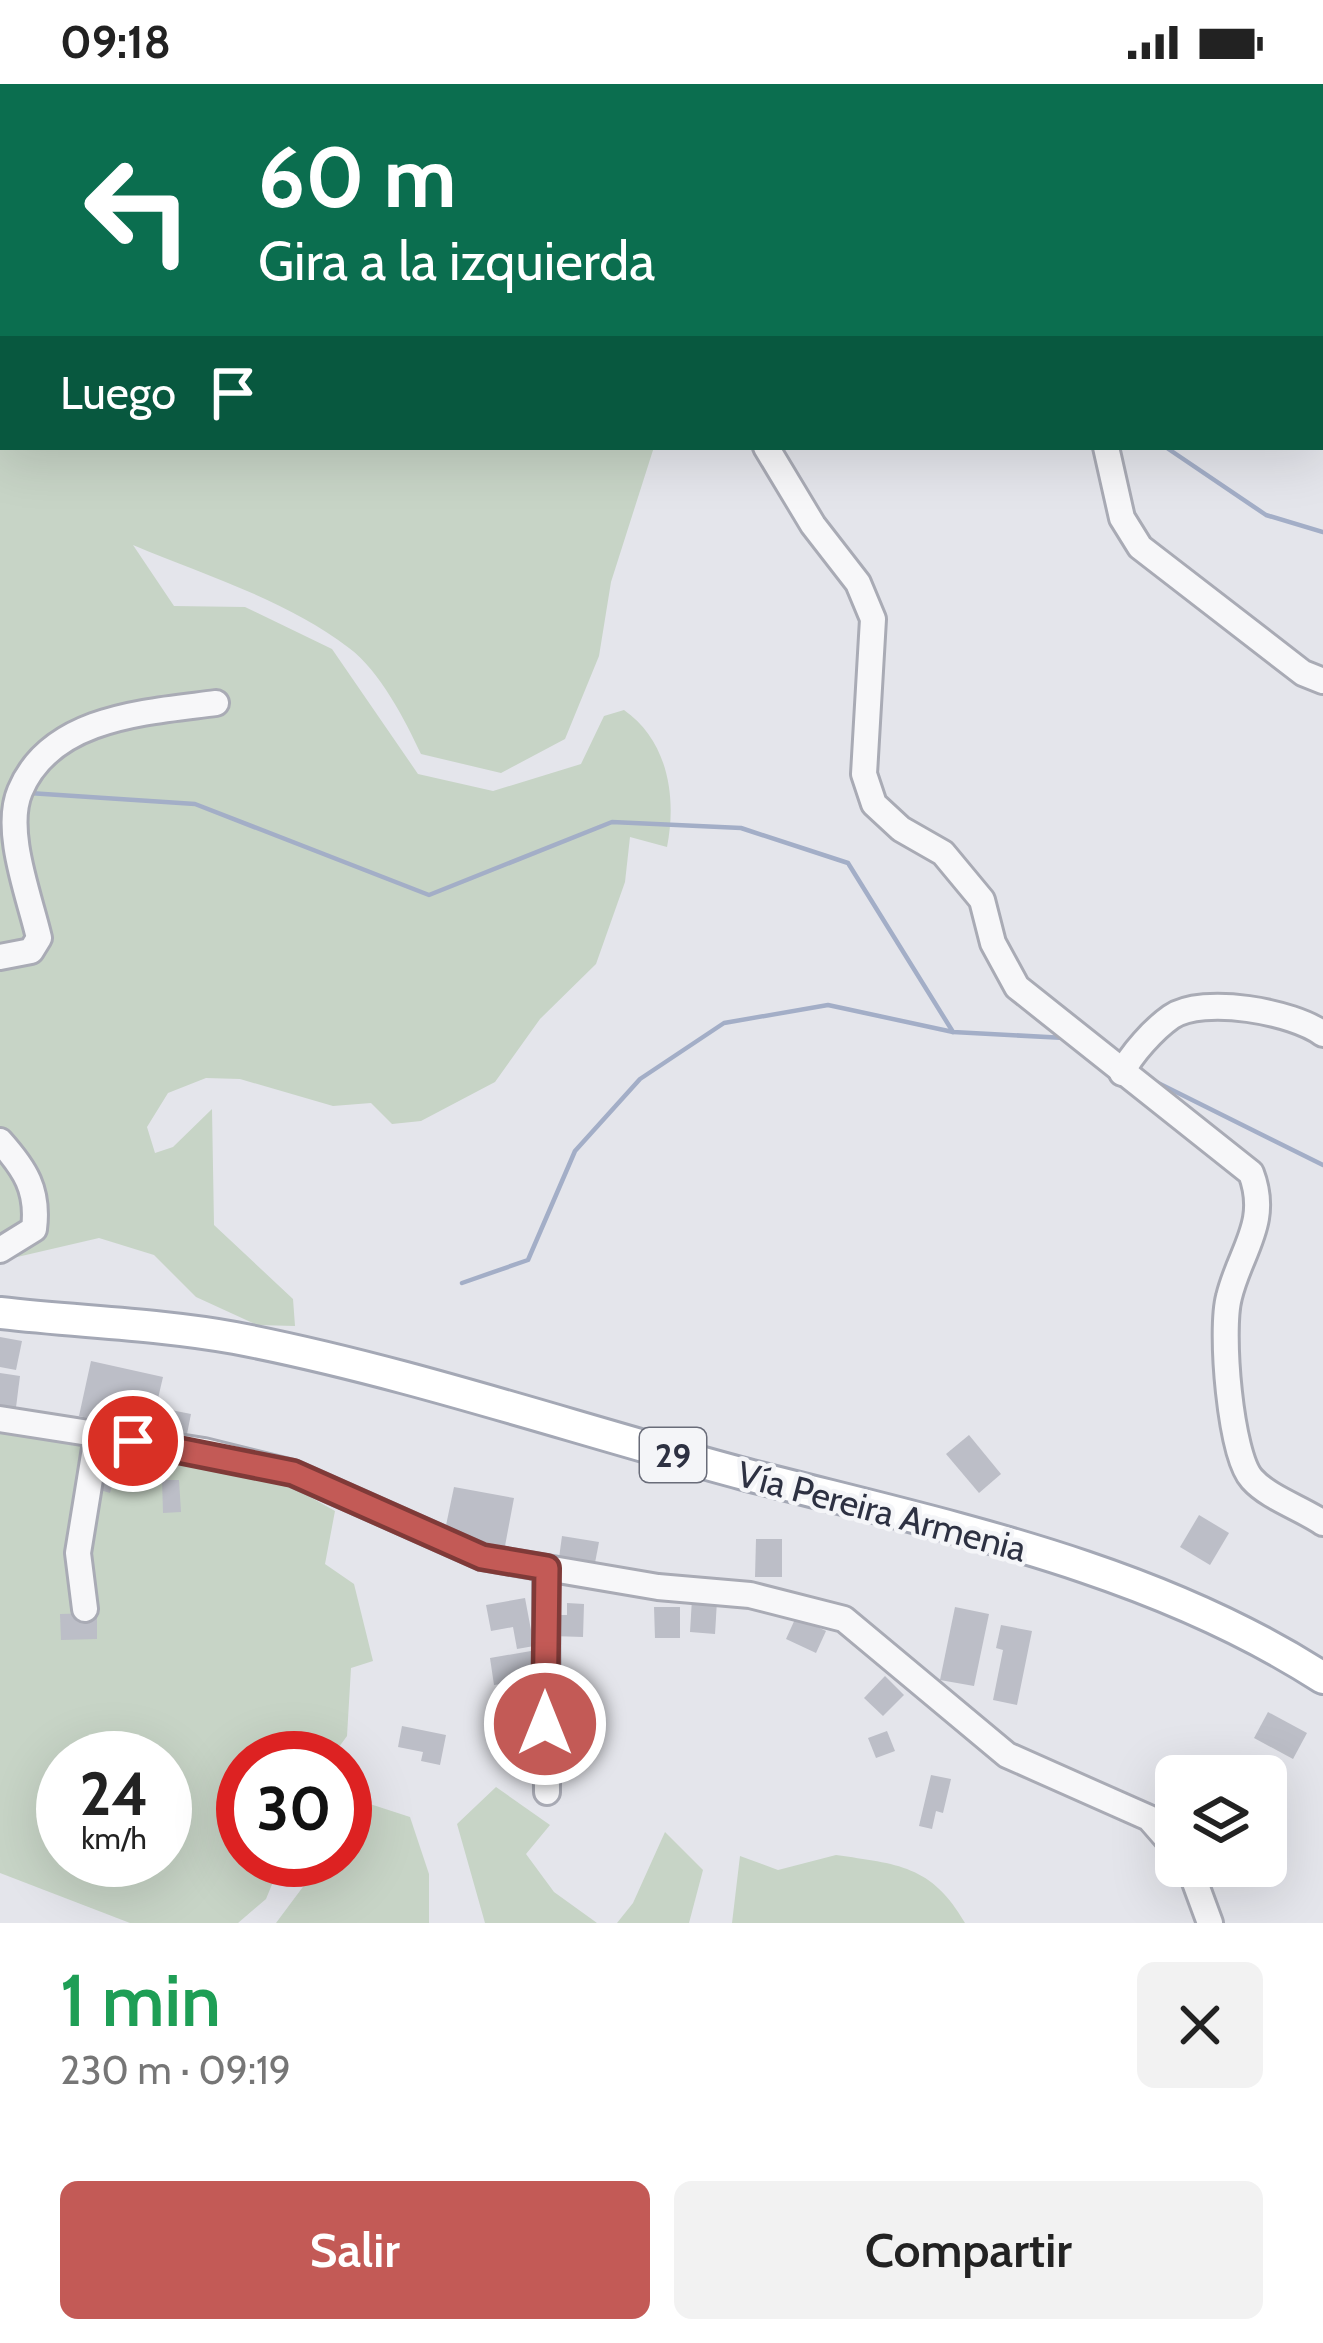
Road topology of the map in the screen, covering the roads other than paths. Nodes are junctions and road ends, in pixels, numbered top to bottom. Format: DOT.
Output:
graph roads {
  1 [pos="768,450"];
  2 [pos="1107,450"];
  3 [pos="1323,681"];
  4 [pos="216,703"];
  5 [pos="0,957"];
  6 [pos="1323,1034"];
  7 [pos="1123,1073"];
  8 [pos="0,1141"];
  9 [pos="0,1250"];
  10 [pos="0,1313"];
  11 [pos="0,1419"];
  12 [pos="97,1436"];
  13 [pos="1323,1522"];
  14 [pos="547,1568"];
  15 [pos="85,1609"];
  16 [pos="1323,1678"];
  17 [pos="548,1792"];
  18 [pos="1155,1825"];
  19 [pos="1197,1887"];
  20 [pos="1210,1923"];
  1 -- 7 [label="street"];
  2 -- 3 [label="street"];
  4 -- 5 [label="street"];
  6 -- 7 [label="street"];
  7 -- 13 [label="street"];
  8 -- 9 [label="street"];
  10 -- 16 [label="main road, Vía Pereira Armenia / 29"];
  11 -- 12 [label="street"];
  12 -- 14 [label="street"];
  12 -- 15 [label="street"];
  14 -- 17 [label="street"];
  14 -- 18 [label="street"];
  19 -- 20 [label="street"];
}
